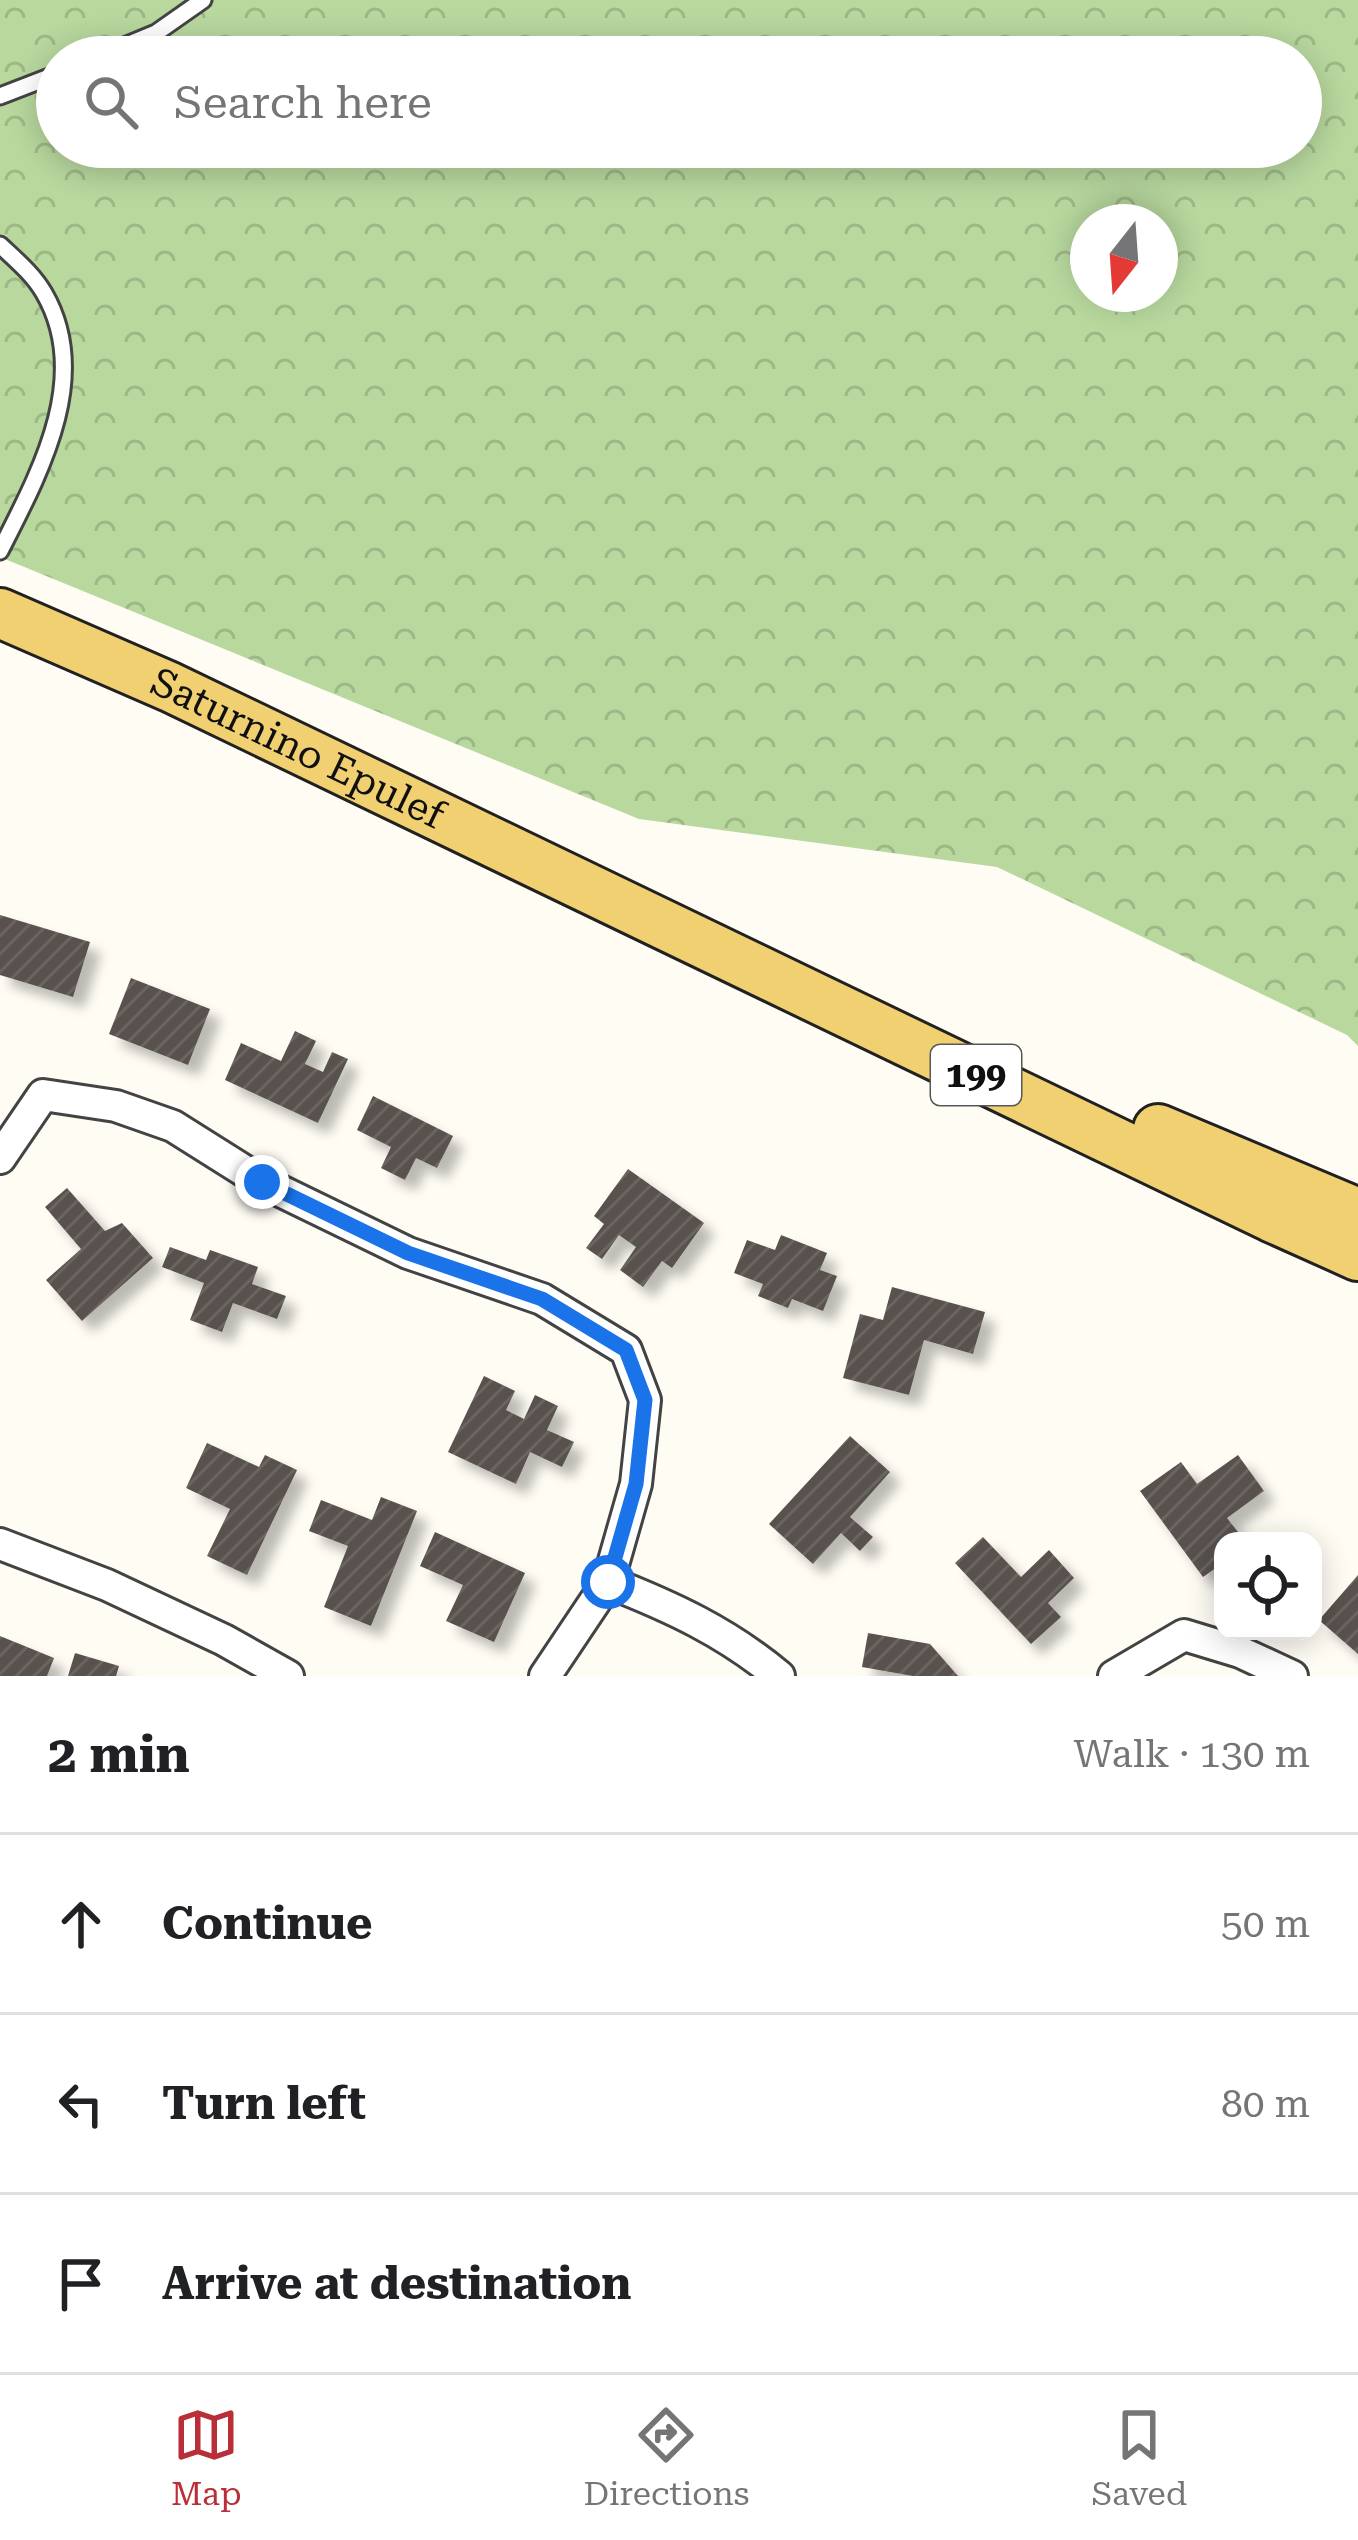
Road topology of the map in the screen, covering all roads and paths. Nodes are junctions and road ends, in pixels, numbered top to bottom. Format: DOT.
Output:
graph roads {
  1 [pos="203,0"];
  2 [pos="149,36"];
  3 [pos="36,82"];
  4 [pos="0,96"];
  5 [pos="0,245"];
  6 [pos="0,551"];
  7 [pos="0,613"];
  8 [pos="594,892"];
  9 [pos="0,1158"];
  10 [pos="1358,1213"];
  11 [pos="1358,1256"];
  12 [pos="0,1544"];
  13 [pos="608,1582"];
  14 [pos="288,1676"];
  15 [pos="544,1676"];
  16 [pos="779,1676"];
  17 [pos="1114,1676"];
  18 [pos="1292,1676"];
  1 -- 2 [label="lane"];
  3 -- 4 [label="lane"];
  5 -- 6 [label="lane"];
  7 -- 8 [label="main road, Saturnino Epulef / 199"];
  8 -- 10 [label="main road, Saturnino Epulef / 199"];
  8 -- 11 [label="main road, Saturnino Epulef / 199"];
  9 -- 13 [label="street"];
  12 -- 14 [label="street"];
  13 -- 15 [label="street"];
  13 -- 16 [label="street"];
  17 -- 18 [label="street"];
}
